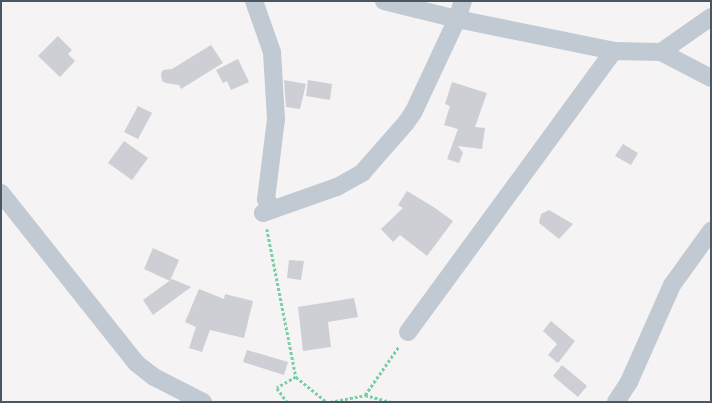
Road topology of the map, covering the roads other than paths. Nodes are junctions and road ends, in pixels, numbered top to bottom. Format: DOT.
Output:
graph roads {
  1 [pos="254,1"];
  2 [pos="384,1"];
  3 [pos="463,1"];
  4 [pos="711,17"];
  5 [pos="457,19"];
  6 [pos="614,51"];
  7 [pos="661,52"];
  8 [pos="711,78"];
  9 [pos="1,192"];
  10 [pos="711,230"];
  11 [pos="408,332"];
  12 [pos="203,402"];
  13 [pos="616,402"];
  1 -- 5 [label="street"];
  2 -- 5 [label="street"];
  3 -- 5 [label="street"];
  4 -- 7 [label="street"];
  5 -- 6 [label="street"];
  6 -- 7 [label="street"];
  6 -- 11 [label="street"];
  7 -- 8 [label="street"];
  9 -- 12 [label="street"];
  10 -- 13 [label="street"];
}
